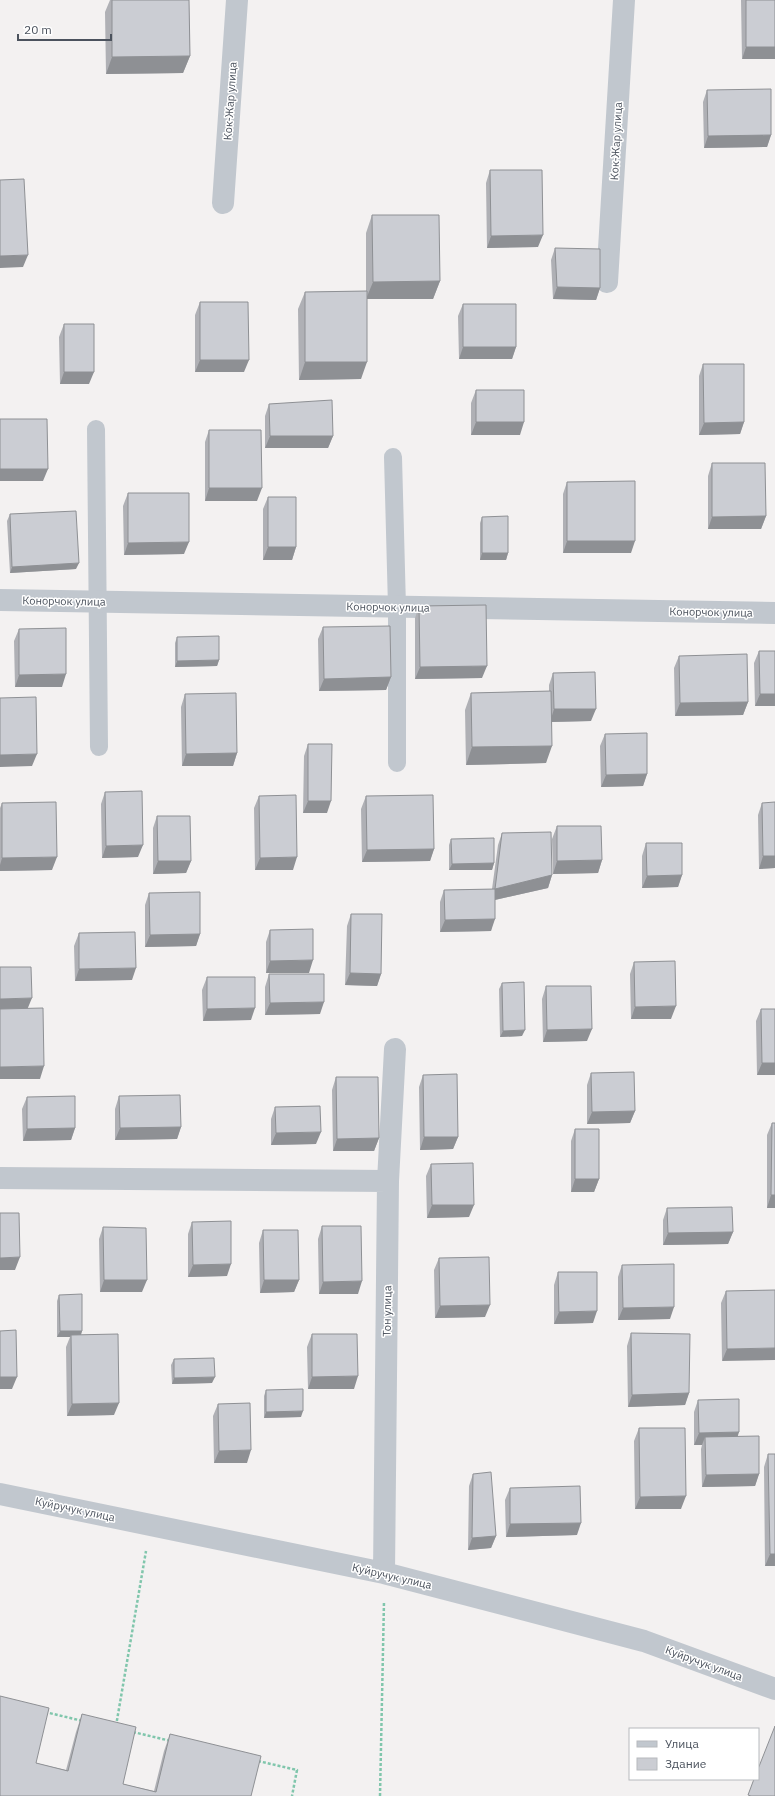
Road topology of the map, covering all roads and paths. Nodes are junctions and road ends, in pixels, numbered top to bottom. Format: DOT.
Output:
graph roads {
  1 [pos="237,0"];
  2 [pos="624,0"];
  3 [pos="223,203"];
  4 [pos="607,282"];
  5 [pos="96,429"];
  6 [pos="393,457"];
  7 [pos="0,600"];
  8 [pos="96,602"];
  9 [pos="397,607"];
  10 [pos="775,613"];
  11 [pos="99,747"];
  12 [pos="396,764"];
  13 [pos="395,1049"];
  14 [pos="0,1178"];
  15 [pos="388,1181"];
  16 [pos="0,1494"];
  17 [pos="151,1525"];
  18 [pos="384,1573"];
  19 [pos="775,1689"];
  20 [pos="39,1710"];
  21 [pos="85,1721"];
  22 [pos="116,1728"];
  23 [pos="131,1732"];
  24 [pos="176,1742"];
  25 [pos="252,1760"];
  26 [pos="292,1796"];
  27 [pos="380,1796"];
  1 -- 3 [label="street, Кок-Жар улица"];
  2 -- 4 [label="street, Кок-Жар улица"];
  5 -- 8 [label="lane"];
  6 -- 9 [label="lane"];
  7 -- 8 [label="street, Конорчок улица"];
  8 -- 9 [label="street, Конорчок улица"];
  8 -- 11 [label="lane"];
  9 -- 10 [label="street, Конорчок улица"];
  9 -- 12 [label="lane"];
  13 -- 15 [label="street, Тон улица"];
  14 -- 15 [label="street"];
  15 -- 18 [label="street, Тон улица"];
  16 -- 17 [label="street, Куйручук улица"];
  17 -- 18 [label="street, Куйручук улица"];
  17 -- 22 [label="path"];
  18 -- 19 [label="street, Куйручук улица"];
  18 -- 27 [label="path"];
  20 -- 21 [label="path"];
  23 -- 24 [label="path"];
  25 -- 26 [label="path"];
}
